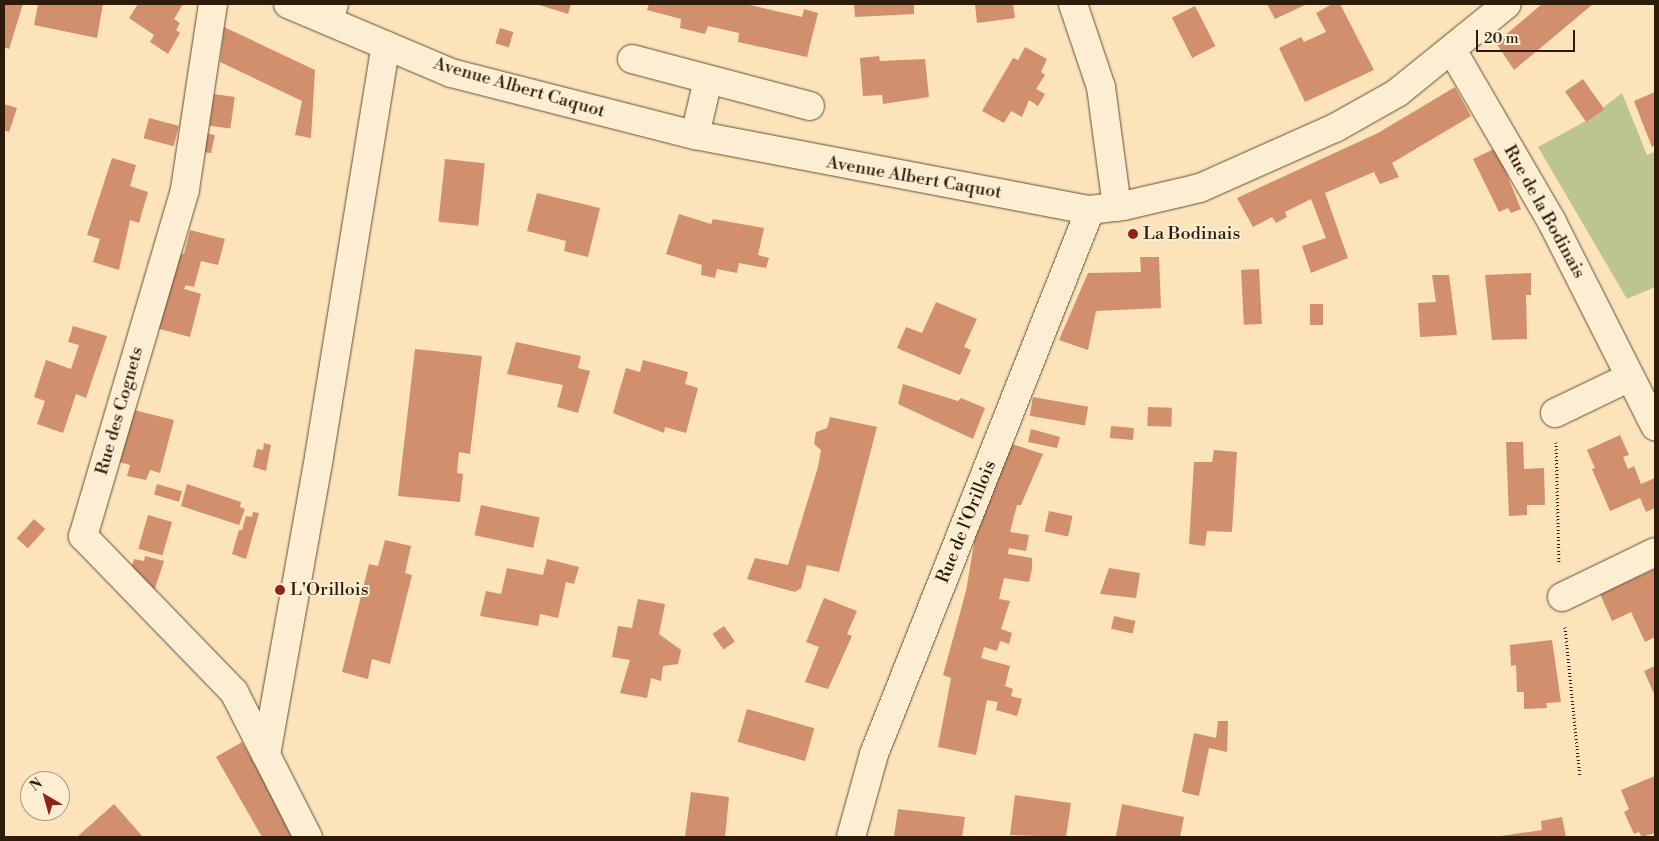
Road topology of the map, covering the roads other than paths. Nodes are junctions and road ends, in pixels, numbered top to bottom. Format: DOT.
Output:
graph roads {
  1 [pos="213,4"];
  2 [pos="288,4"];
  3 [pos="1073,4"];
  4 [pos="1507,4"];
  5 [pos="332,12"];
  6 [pos="386,45"];
  7 [pos="1452,50"];
  8 [pos="632,59"];
  9 [pos="708,80"];
  10 [pos="810,106"];
  11 [pos="695,135"];
  12 [pos="1117,207"];
  13 [pos="1090,210"];
  14 [pos="1630,377"];
  15 [pos="1556,413"];
  16 [pos="1655,426"];
  17 [pos="1655,552"];
  18 [pos="1562,597"];
  19 [pos="266,755"];
  20 [pos="308,837"];
  21 [pos="851,837"];
  1 -- 19 [label="street, Rue des Cognets"];
  2 -- 5 [label="street, Avenue Albert Caquot"];
  3 -- 12 [label="street"];
  4 -- 7 [label="street, Avenue Albert Caquot"];
  5 -- 6 [label="street, Avenue Albert Caquot"];
  6 -- 11 [label="street, Avenue Albert Caquot"];
  6 -- 19 [label="street"];
  7 -- 12 [label="street, Avenue Albert Caquot"];
  7 -- 14 [label="street, Rue de la Bodinais"];
  8 -- 9 [label="street"];
  9 -- 10 [label="street"];
  9 -- 11 [label="street"];
  11 -- 13 [label="street, Avenue Albert Caquot"];
  12 -- 13 [label="street, Avenue Albert Caquot"];
  13 -- 21 [label="street, Rue de l'Orillois"];
  14 -- 15 [label="street"];
  14 -- 16 [label="street, Rue de la Bodinais"];
  17 -- 18 [label="street"];
  19 -- 20 [label="street, Rue des Cognets"];
}
